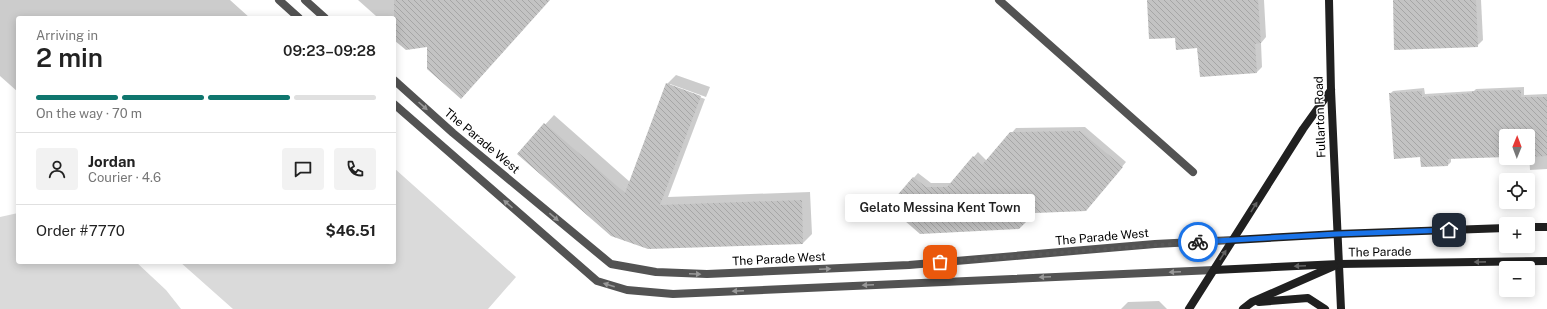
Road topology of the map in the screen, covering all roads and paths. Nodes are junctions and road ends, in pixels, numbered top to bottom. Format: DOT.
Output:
graph roads {
  1 [pos="278,0"];
  2 [pos="305,0"];
  3 [pos="1000,0"];
  4 [pos="1329,0"];
  5 [pos="296,16"];
  6 [pos="323,16"];
  7 [pos="396,82"];
  8 [pos="1331,90"];
  9 [pos="396,106"];
  10 [pos="1193,172"];
  11 [pos="1535,227"];
  12 [pos="1547,227"];
  13 [pos="1499,228"];
  14 [pos="1337,234"];
  15 [pos="1233,240"];
  16 [pos="1547,261"];
  17 [pos="1338,264"];
  18 [pos="1214,270"];
  19 [pos="1252,302"];
  20 [pos="1189,308"];
  21 [pos="1243,309"];
  22 [pos="1325,309"];
  23 [pos="1341,309"];
  1 -- 5 [label="street"];
  2 -- 6 [label="street"];
  3 -- 10 [label="street"];
  4 -- 8 [label="main road, Fullarton Road"];
  7 -- 15 [label="street, The Parade West, one-way"];
  8 -- 14 [label="main road, Fullarton Road"];
  15 -- 8 [label="main road, one-way"];
  18 -- 9 [label="street, one-way"];
  11 -- 12 [label="main road"];
  13 -- 14 [label="main road, The Parade"];
  14 -- 15 [label="main road, The Parade"];
  14 -- 17 [label="main road, Fullarton Road"];
  18 -- 15 [label="main road, one-way"];
  16 -- 17 [label="main road, The Parade, one-way"];
  17 -- 18 [label="main road, The Parade, one-way"];
  17 -- 19 [label="main road"];
  17 -- 23 [label="main road"];
  18 -- 20 [label="main road"];
  19 -- 21 [label="main road"];
  19 -- 22 [label="main road"];
}
